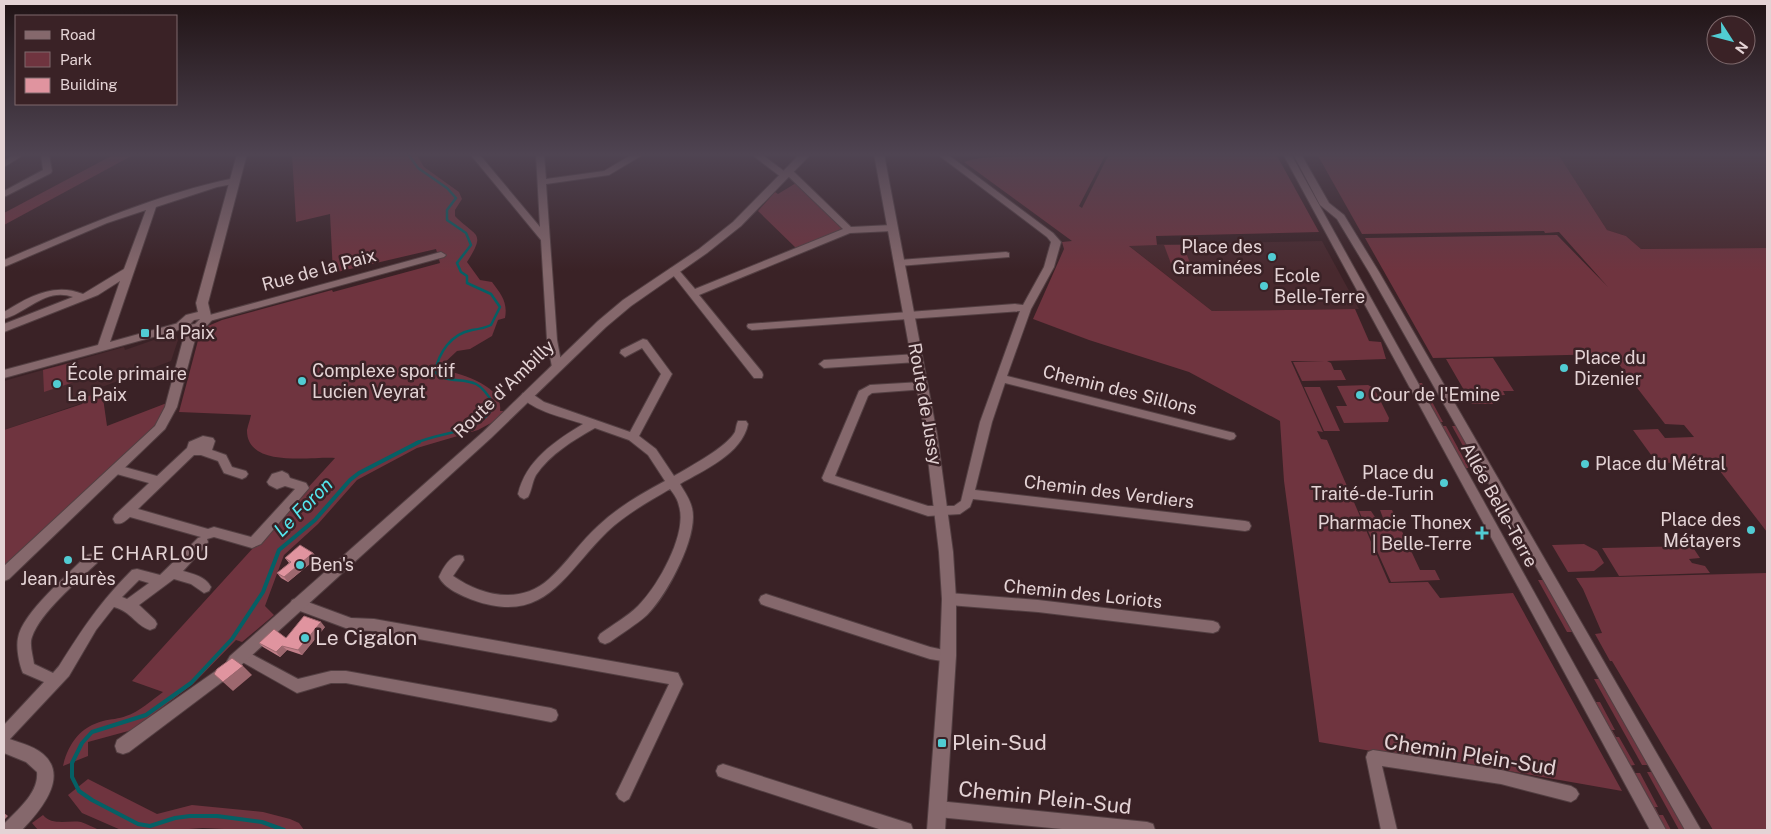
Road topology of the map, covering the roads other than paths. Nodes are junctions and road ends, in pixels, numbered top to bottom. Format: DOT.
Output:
graph roads {
  1 [pos="193,193"];
  2 [pos="228,193"];
  3 [pos="229,193"];
  4 [pos="507,193"];
  5 [pos="544,193"];
  6 [pos="766,193"];
  7 [pos="808,193"];
  8 [pos="886,193"];
  9 [pos="994,193"];
  10 [pos="1308,193"];
  11 [pos="1318,193"];
  12 [pos="152,206"];
  13 [pos="115,218"];
  14 [pos="145,224"];
  15 [pos="892,228"];
  16 [pos="849,230"];
  17 [pos="546,240"];
  18 [pos="441,255"];
  19 [pos="1006,255"];
  20 [pos="899,263"];
  21 [pos="4,264"];
  22 [pos="674,270"];
  23 [pos="128,271"];
  24 [pos="692,294"];
  25 [pos="82,297"];
  26 [pos="1026,309"];
  27 [pos="909,315"];
  28 [pos="4,316"];
  29 [pos="205,318"];
  30 [pos="188,324"];
  31 [pos="752,326"];
  32 [pos="4,328"];
  33 [pos="103,347"];
  34 [pos="625,353"];
  35 [pos="917,358"];
  36 [pos="824,364"];
  37 [pos="557,367"];
  38 [pos="4,374"];
  39 [pos="758,375"];
  40 [pos="1001,378"];
  41 [pos="922,386"];
  42 [pos="527,396"];
  43 [pos="593,424"];
  44 [pos="742,424"];
  45 [pos="1230,436"];
  46 [pos="633,437"];
  47 [pos="117,470"];
  48 [pos="242,474"];
  49 [pos="159,481"];
  50 [pos="284,481"];
  51 [pos="672,482"];
  52 [pos="524,494"];
  53 [pos="969,494"];
  54 [pos="942,512"];
  55 [pos="1245,526"];
  56 [pos="202,542"];
  57 [pos="92,559"];
  58 [pos="458,560"];
  59 [pos="173,573"];
  60 [pos="4,575"];
  61 [pos="161,580"];
  62 [pos="204,587"];
  63 [pos="949,599"];
  64 [pos="111,600"];
  65 [pos="766,600"];
  66 [pos="297,604"];
  67 [pos="130,605"];
  68 [pos="150,624"];
  69 [pos="1213,627"];
  70 [pos="605,638"];
  71 [pos="948,656"];
  72 [pos="239,658"];
  73 [pos="217,677"];
  74 [pos="56,681"];
  75 [pos="551,714"];
  76 [pos="4,734"];
  77 [pos="4,745"];
  78 [pos="123,746"];
  79 [pos="723,771"];
  80 [pos="624,794"];
  81 [pos="1571,794"];
  82 [pos="938,809"];
  83 [pos="14,826"];
  84 [pos="905,830"];
  85 [pos="936,830"];
  86 [pos="1147,830"];
  87 [pos="1389,830"];
  88 [pos="1658,830"];
  89 [pos="1693,830"];
  1 -- 12 [label="street"];
  2 -- 30 [label="street"];
  3 -- 29 [label="street"];
  4 -- 17 [label="street"];
  5 -- 17 [label="street"];
  6 -- 22 [label="street, Route d'Ambilly"];
  7 -- 16 [label="street"];
  8 -- 15 [label="street, Route de Jussy"];
  9 -- 26 [label="street"];
  10 -- 88 [label="street, Allée Belle-Terre"];
  11 -- 89 [label="street, Allée Belle-Terre"];
  12 -- 13 [label="street"];
  12 -- 14 [label="street"];
  13 -- 14 [label="street"];
  13 -- 21 [label="street"];
  14 -- 23 [label="street"];
  15 -- 16 [label="street"];
  15 -- 20 [label="street, Route de Jussy"];
  16 -- 24 [label="street"];
  17 -- 37 [label="street"];
  18 -- 29 [label="street, Rue de la Paix"];
  19 -- 20 [label="street"];
  20 -- 27 [label="street, Route de Jussy"];
  22 -- 24 [label="street"];
  22 -- 37 [label="street, Route d'Ambilly"];
  23 -- 25 [label="street"];
  23 -- 33 [label="street"];
  24 -- 39 [label="street"];
  25 -- 28 [label="street"];
  25 -- 32 [label="street"];
  26 -- 27 [label="street"];
  26 -- 40 [label="street"];
  27 -- 31 [label="street"];
  27 -- 35 [label="street, Route de Jussy"];
  29 -- 30 [label="street"];
  30 -- 33 [label="street"];
  30 -- 47 [label="street"];
  33 -- 38 [label="street"];
  34 -- 46 [label="street"];
  35 -- 36 [label="street"];
  35 -- 41 [label="street, Route de Jussy"];
  37 -- 42 [label="street, Route d'Ambilly"];
  40 -- 45 [label="street, Chemin des Sillons"];
  40 -- 53 [label="street"];
  41 -- 54 [label="street, Route de Jussy"];
  41 -- 54 [label="street"];
  42 -- 43 [label="street"];
  42 -- 66 [label="street, Route d'Ambilly"];
  43 -- 46 [label="street"];
  43 -- 52 [label="street"];
  44 -- 51 [label="street"];
  46 -- 51 [label="street"];
  47 -- 49 [label="street"];
  47 -- 60 [label="street"];
  48 -- 49 [label="street"];
  49 -- 50 [label="street"];
  51 -- 58 [label="street"];
  51 -- 70 [label="street"];
  53 -- 54 [label="street"];
  53 -- 55 [label="street, Chemin des Verdiers"];
  54 -- 63 [label="street, Route de Jussy"];
  56 -- 59 [label="street"];
  57 -- 74 [label="street"];
  59 -- 61 [label="street"];
  59 -- 62 [label="street"];
  61 -- 64 [label="street"];
  61 -- 67 [label="street"];
  63 -- 69 [label="street, Chemin des Loriots"];
  63 -- 71 [label="street, Route de Jussy"];
  64 -- 67 [label="street"];
  64 -- 74 [label="street"];
  65 -- 71 [label="street"];
  66 -- 72 [label="street, Route d'Ambilly"];
  66 -- 80 [label="street"];
  67 -- 68 [label="street"];
  71 -- 82 [label="street, Route de Jussy"];
  72 -- 75 [label="street"];
  73 -- 78 [label="street"];
  74 -- 76 [label="street"];
  77 -- 83 [label="street"];
  79 -- 84 [label="street"];
  81 -- 87 [label="street, Chemin Plein-Sud"];
  82 -- 85 [label="street, Route de Jussy"];
  82 -- 86 [label="street, Chemin Plein-Sud"];
}
